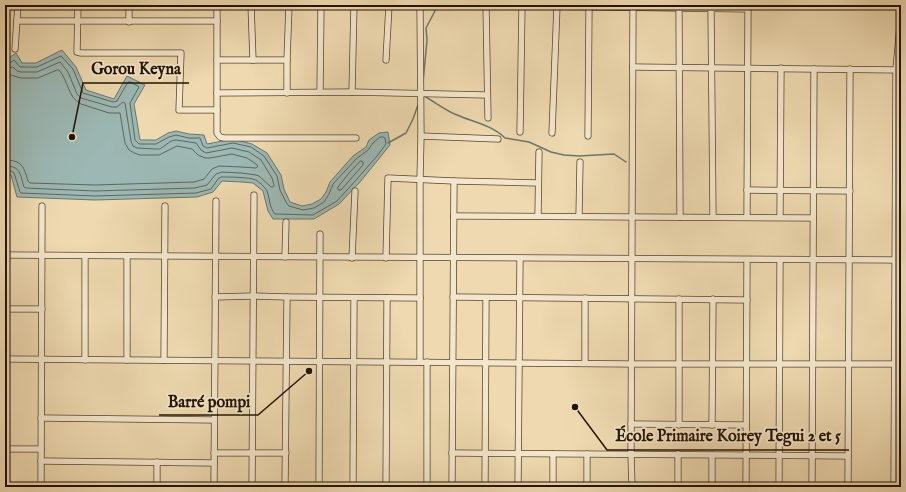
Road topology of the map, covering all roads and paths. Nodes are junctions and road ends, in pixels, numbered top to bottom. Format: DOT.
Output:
graph roads {
  1 [pos="18,5"];
  2 [pos="78,5"];
  3 [pos="129,5"];
  4 [pos="217,5"];
  5 [pos="251,5"];
  6 [pos="288,5"];
  7 [pos="321,5"];
  8 [pos="354,5"];
  9 [pos="389,5"];
  10 [pos="420,5"];
  11 [pos="454,5"];
  12 [pos="486,5"];
  13 [pos="522,6"];
  14 [pos="557,6"];
  15 [pos="633,6"];
  16 [pos="589,7"];
  17 [pos="748,7"];
  18 [pos="679,8"];
  19 [pos="711,8"];
  20 [pos="901,13"];
  21 [pos="17,21"];
  22 [pos="217,21"];
  23 [pos="78,22"];
  24 [pos="129,22"];
  25 [pos="15,49"];
  26 [pos="217,60"];
  27 [pos="253,60"];
  28 [pos="287,60"];
  29 [pos="386,60"];
  30 [pos="633,67"];
  31 [pos="680,68"];
  32 [pos="712,68"];
  33 [pos="747,68"];
  34 [pos="781,68"];
  35 [pos="814,69"];
  36 [pos="850,69"];
  37 [pos="898,70"];
  38 [pos="320,92"];
  39 [pos="352,92"];
  40 [pos="217,93"];
  41 [pos="287,93"];
  42 [pos="421,94"];
  43 [pos="487,95"];
  44 [pos="898,104"];
  45 [pos="217,110"];
  46 [pos="488,118"];
  47 [pos="520,132"];
  48 [pos="552,134"];
  49 [pos="421,136"];
  50 [pos="588,136"];
  51 [pos="356,138"];
  52 [pos="498,139"];
  53 [pos="539,152"];
  54 [pos="580,162"];
  55 [pos="898,167"];
  56 [pos="420,179"];
  57 [pos="454,181"];
  58 [pos="538,183"];
  59 [pos="747,190"];
  60 [pos="780,190"];
  61 [pos="355,191"];
  62 [pos="813,191"];
  63 [pos="850,191"];
  64 [pos="254,195"];
  65 [pos="216,201"];
  66 [pos="898,201"];
  67 [pos="42,206"];
  68 [pos="165,206"];
  69 [pos="454,216"];
  70 [pos="538,216"];
  71 [pos="579,216"];
  72 [pos="632,216"];
  73 [pos="680,217"];
  74 [pos="713,217"];
  75 [pos="747,217"];
  76 [pos="780,217"];
  77 [pos="813,218"];
  78 [pos="286,222"];
  79 [pos="320,234"];
  80 [pos="5,256"];
  81 [pos="42,256"];
  82 [pos="85,256"];
  83 [pos="127,256"];
  84 [pos="164,256"];
  85 [pos="215,257"];
  86 [pos="253,257"];
  87 [pos="285,257"];
  88 [pos="320,257"];
  89 [pos="352,258"];
  90 [pos="386,258"];
  91 [pos="420,258"];
  92 [pos="454,258"];
  93 [pos="520,259"];
  94 [pos="632,259"];
  95 [pos="747,260"];
  96 [pos="780,260"];
  97 [pos="813,260"];
  98 [pos="849,260"];
  99 [pos="898,260"];
  100 [pos="253,296"];
  101 [pos="215,297"];
  102 [pos="287,297"];
  103 [pos="453,297"];
  104 [pos="320,298"];
  105 [pos="354,298"];
  106 [pos="387,298"];
  107 [pos="420,298"];
  108 [pos="486,298"];
  109 [pos="520,298"];
  110 [pos="585,298"];
  111 [pos="632,299"];
  112 [pos="680,299"];
  113 [pos="713,299"];
  114 [pos="747,300"];
  115 [pos="898,302"];
  116 [pos="5,308"];
  117 [pos="42,309"];
  118 [pos="5,359"];
  119 [pos="42,359"];
  120 [pos="85,360"];
  121 [pos="127,360"];
  122 [pos="164,360"];
  123 [pos="215,361"];
  124 [pos="252,361"];
  125 [pos="286,361"];
  126 [pos="320,362"];
  127 [pos="354,362"];
  128 [pos="387,362"];
  129 [pos="423,362"];
  130 [pos="453,362"];
  131 [pos="485,363"];
  132 [pos="519,363"];
  133 [pos="585,364"];
  134 [pos="631,364"];
  135 [pos="679,364"];
  136 [pos="712,364"];
  137 [pos="746,364"];
  138 [pos="780,364"];
  139 [pos="812,364"];
  140 [pos="848,364"];
  141 [pos="898,364"];
  142 [pos="41,418"];
  143 [pos="214,420"];
  144 [pos="631,424"];
  145 [pos="679,425"];
  146 [pos="712,425"];
  147 [pos="746,425"];
  148 [pos="5,449"];
  149 [pos="41,449"];
  150 [pos="214,453"];
  151 [pos="252,453"];
  152 [pos="452,453"];
  153 [pos="485,453"];
  154 [pos="518,453"];
  155 [pos="286,454"];
  156 [pos="553,454"];
  157 [pos="587,454"];
  158 [pos="631,454"];
  159 [pos="678,454"];
  160 [pos="712,455"];
  161 [pos="746,455"];
  162 [pos="779,455"];
  163 [pos="812,456"];
  164 [pos="848,456"];
  165 [pos="41,462"];
  166 [pos="157,462"];
  167 [pos="214,463"];
  168 [pos="41,487"];
  169 [pos="157,487"];
  170 [pos="214,487"];
  171 [pos="252,487"];
  172 [pos="286,487"];
  173 [pos="319,487"];
  174 [pos="353,487"];
  175 [pos="386,487"];
  176 [pos="427,487"];
  177 [pos="452,487"];
  178 [pos="485,487"];
  179 [pos="518,487"];
  180 [pos="553,487"];
  181 [pos="587,487"];
  182 [pos="632,487"];
  183 [pos="678,487"];
  184 [pos="712,487"];
  185 [pos="746,487"];
  186 [pos="779,487"];
  187 [pos="812,487"];
  188 [pos="848,487"];
  189 [pos="894,487"];
  1 -- 21 [label="street"];
  2 -- 23 [label="street"];
  3 -- 24 [label="street"];
  4 -- 22 [label="street"];
  5 -- 27 [label="street"];
  6 -- 28 [label="street"];
  7 -- 38 [label="street"];
  8 -- 39 [label="street"];
  9 -- 29 [label="street"];
  10 -- 42 [label="street"];
  11 -- 12 [label="street"];
  12 -- 13 [label="street"];
  12 -- 43 [label="street"];
  13 -- 14 [label="street"];
  13 -- 47 [label="street"];
  14 -- 16 [label="street"];
  14 -- 48 [label="street"];
  15 -- 16 [label="street"];
  15 -- 18 [label="street"];
  15 -- 30 [label="street"];
  16 -- 50 [label="street"];
  17 -- 19 [label="street"];
  17 -- 33 [label="street"];
  18 -- 19 [label="street"];
  18 -- 31 [label="street"];
  19 -- 32 [label="street"];
  20 -- 37 [label="street"];
  21 -- 23 [label="street"];
  21 -- 25 [label="street"];
  22 -- 24 [label="street"];
  22 -- 26 [label="street"];
  23 -- 24 [label="street"];
  23 -- 45 [label="street"];
  26 -- 27 [label="street"];
  26 -- 40 [label="street"];
  27 -- 28 [label="street"];
  28 -- 41 [label="street"];
  30 -- 31 [label="street"];
  30 -- 72 [label="street"];
  31 -- 32 [label="street"];
  31 -- 73 [label="street"];
  32 -- 33 [label="street"];
  32 -- 74 [label="street"];
  33 -- 34 [label="street"];
  33 -- 59 [label="street"];
  34 -- 35 [label="street"];
  34 -- 60 [label="street"];
  35 -- 36 [label="street"];
  35 -- 62 [label="street"];
  36 -- 37 [label="street"];
  36 -- 63 [label="street"];
  37 -- 44 [label="street"];
  38 -- 39 [label="street"];
  38 -- 41 [label="street"];
  39 -- 42 [label="street"];
  40 -- 41 [label="street"];
  40 -- 45 [label="street"];
  42 -- 43 [label="street"];
  42 -- 49 [label="street"];
  43 -- 46 [label="street"];
  44 -- 55 [label="street"];
  45 -- 51 [label="street"];
  49 -- 52 [label="street"];
  49 -- 56 [label="street"];
  53 -- 58 [label="street"];
  54 -- 71 [label="street"];
  55 -- 66 [label="street"];
  56 -- 57 [label="street"];
  56 -- 90 [label="street"];
  56 -- 91 [label="street"];
  57 -- 58 [label="street"];
  57 -- 69 [label="street"];
  58 -- 70 [label="street"];
  59 -- 60 [label="street"];
  59 -- 75 [label="street"];
  60 -- 62 [label="street"];
  60 -- 76 [label="street"];
  61 -- 89 [label="street"];
  62 -- 63 [label="street"];
  62 -- 77 [label="street"];
  63 -- 98 [label="street"];
  64 -- 86 [label="street"];
  65 -- 85 [label="street"];
  66 -- 99 [label="street"];
  67 -- 81 [label="street"];
  68 -- 84 [label="street"];
  69 -- 70 [label="street"];
  69 -- 92 [label="street"];
  70 -- 71 [label="street"];
  71 -- 72 [label="street"];
  72 -- 73 [label="street"];
  72 -- 94 [label="street"];
  73 -- 74 [label="street"];
  74 -- 75 [label="street"];
  75 -- 76 [label="street"];
  76 -- 77 [label="street"];
  77 -- 97 [label="street"];
  78 -- 87 [label="street"];
  79 -- 88 [label="street"];
  80 -- 81 [label="street"];
  81 -- 82 [label="street"];
  81 -- 117 [label="street"];
  82 -- 83 [label="street"];
  82 -- 120 [label="street"];
  83 -- 84 [label="street"];
  83 -- 121 [label="street"];
  84 -- 85 [label="street"];
  84 -- 122 [label="street"];
  85 -- 86 [label="street"];
  85 -- 101 [label="street"];
  86 -- 87 [label="street"];
  86 -- 100 [label="street"];
  87 -- 88 [label="street"];
  88 -- 89 [label="street"];
  88 -- 104 [label="street"];
  89 -- 90 [label="street"];
  90 -- 91 [label="street"];
  91 -- 92 [label="street"];
  91 -- 107 [label="street"];
  92 -- 93 [label="street"];
  92 -- 103 [label="street"];
  93 -- 94 [label="street"];
  93 -- 109 [label="street"];
  94 -- 95 [label="street"];
  94 -- 111 [label="street"];
  95 -- 96 [label="street"];
  95 -- 114 [label="street"];
  96 -- 97 [label="street"];
  96 -- 138 [label="street"];
  97 -- 98 [label="street"];
  97 -- 139 [label="street"];
  98 -- 99 [label="street"];
  98 -- 140 [label="street"];
  99 -- 115 [label="street"];
  100 -- 101 [label="street"];
  100 -- 102 [label="street"];
  100 -- 124 [label="street"];
  101 -- 123 [label="street"];
  102 -- 104 [label="street"];
  102 -- 125 [label="street"];
  103 -- 108 [label="street"];
  103 -- 130 [label="street"];
  104 -- 105 [label="street"];
  104 -- 126 [label="street"];
  105 -- 106 [label="street"];
  105 -- 127 [label="street"];
  106 -- 107 [label="street"];
  106 -- 128 [label="street"];
  107 -- 129 [label="street"];
  108 -- 109 [label="street"];
  108 -- 131 [label="street"];
  109 -- 110 [label="street"];
  109 -- 132 [label="street"];
  110 -- 111 [label="street"];
  110 -- 133 [label="street"];
  111 -- 112 [label="street"];
  111 -- 134 [label="street"];
  112 -- 113 [label="street"];
  112 -- 135 [label="street"];
  113 -- 114 [label="street"];
  113 -- 136 [label="street"];
  114 -- 137 [label="street"];
  115 -- 141 [label="street"];
  116 -- 117 [label="street"];
  117 -- 119 [label="street"];
  118 -- 119 [label="street"];
  119 -- 120 [label="street"];
  119 -- 142 [label="street"];
  120 -- 121 [label="street"];
  121 -- 122 [label="street"];
  122 -- 123 [label="street"];
  123 -- 124 [label="street"];
  123 -- 143 [label="street"];
  124 -- 125 [label="street"];
  124 -- 151 [label="street"];
  125 -- 126 [label="street"];
  125 -- 155 [label="street"];
  126 -- 127 [label="street"];
  126 -- 173 [label="street"];
  127 -- 128 [label="street"];
  127 -- 174 [label="street"];
  128 -- 129 [label="street"];
  128 -- 175 [label="street"];
  129 -- 130 [label="street"];
  129 -- 176 [label="street"];
  130 -- 131 [label="street"];
  130 -- 152 [label="street"];
  131 -- 132 [label="street"];
  131 -- 153 [label="street"];
  132 -- 133 [label="street"];
  132 -- 154 [label="street"];
  133 -- 134 [label="street"];
  134 -- 135 [label="street"];
  134 -- 144 [label="street"];
  135 -- 136 [label="street"];
  135 -- 145 [label="street"];
  136 -- 137 [label="street"];
  136 -- 146 [label="street"];
  137 -- 138 [label="street"];
  137 -- 147 [label="street"];
  138 -- 139 [label="street"];
  138 -- 162 [label="street"];
  139 -- 140 [label="street"];
  139 -- 163 [label="street"];
  140 -- 141 [label="street"];
  140 -- 164 [label="street"];
  141 -- 189 [label="street"];
  142 -- 143 [label="street"];
  142 -- 149 [label="street"];
  143 -- 150 [label="street"];
  144 -- 145 [label="street"];
  144 -- 158 [label="street"];
  145 -- 146 [label="street"];
  146 -- 147 [label="street"];
  147 -- 161 [label="street"];
  148 -- 149 [label="street"];
  149 -- 165 [label="street"];
  150 -- 151 [label="street"];
  150 -- 167 [label="street"];
  151 -- 155 [label="street"];
  151 -- 171 [label="street"];
  152 -- 153 [label="street"];
  152 -- 177 [label="street"];
  153 -- 154 [label="street"];
  153 -- 178 [label="street"];
  154 -- 156 [label="street"];
  154 -- 179 [label="street"];
  155 -- 172 [label="street"];
  156 -- 157 [label="street"];
  156 -- 180 [label="street"];
  157 -- 158 [label="street"];
  157 -- 181 [label="street"];
  158 -- 159 [label="street"];
  158 -- 182 [label="street"];
  159 -- 160 [label="street"];
  159 -- 183 [label="street"];
  160 -- 161 [label="street"];
  160 -- 184 [label="street"];
  161 -- 162 [label="street"];
  161 -- 185 [label="street"];
  162 -- 163 [label="street"];
  162 -- 186 [label="street"];
  163 -- 164 [label="street"];
  163 -- 187 [label="street"];
  164 -- 188 [label="street"];
  165 -- 166 [label="street"];
  165 -- 168 [label="street"];
  166 -- 167 [label="street"];
  166 -- 169 [label="street"];
  167 -- 170 [label="street"];
}
